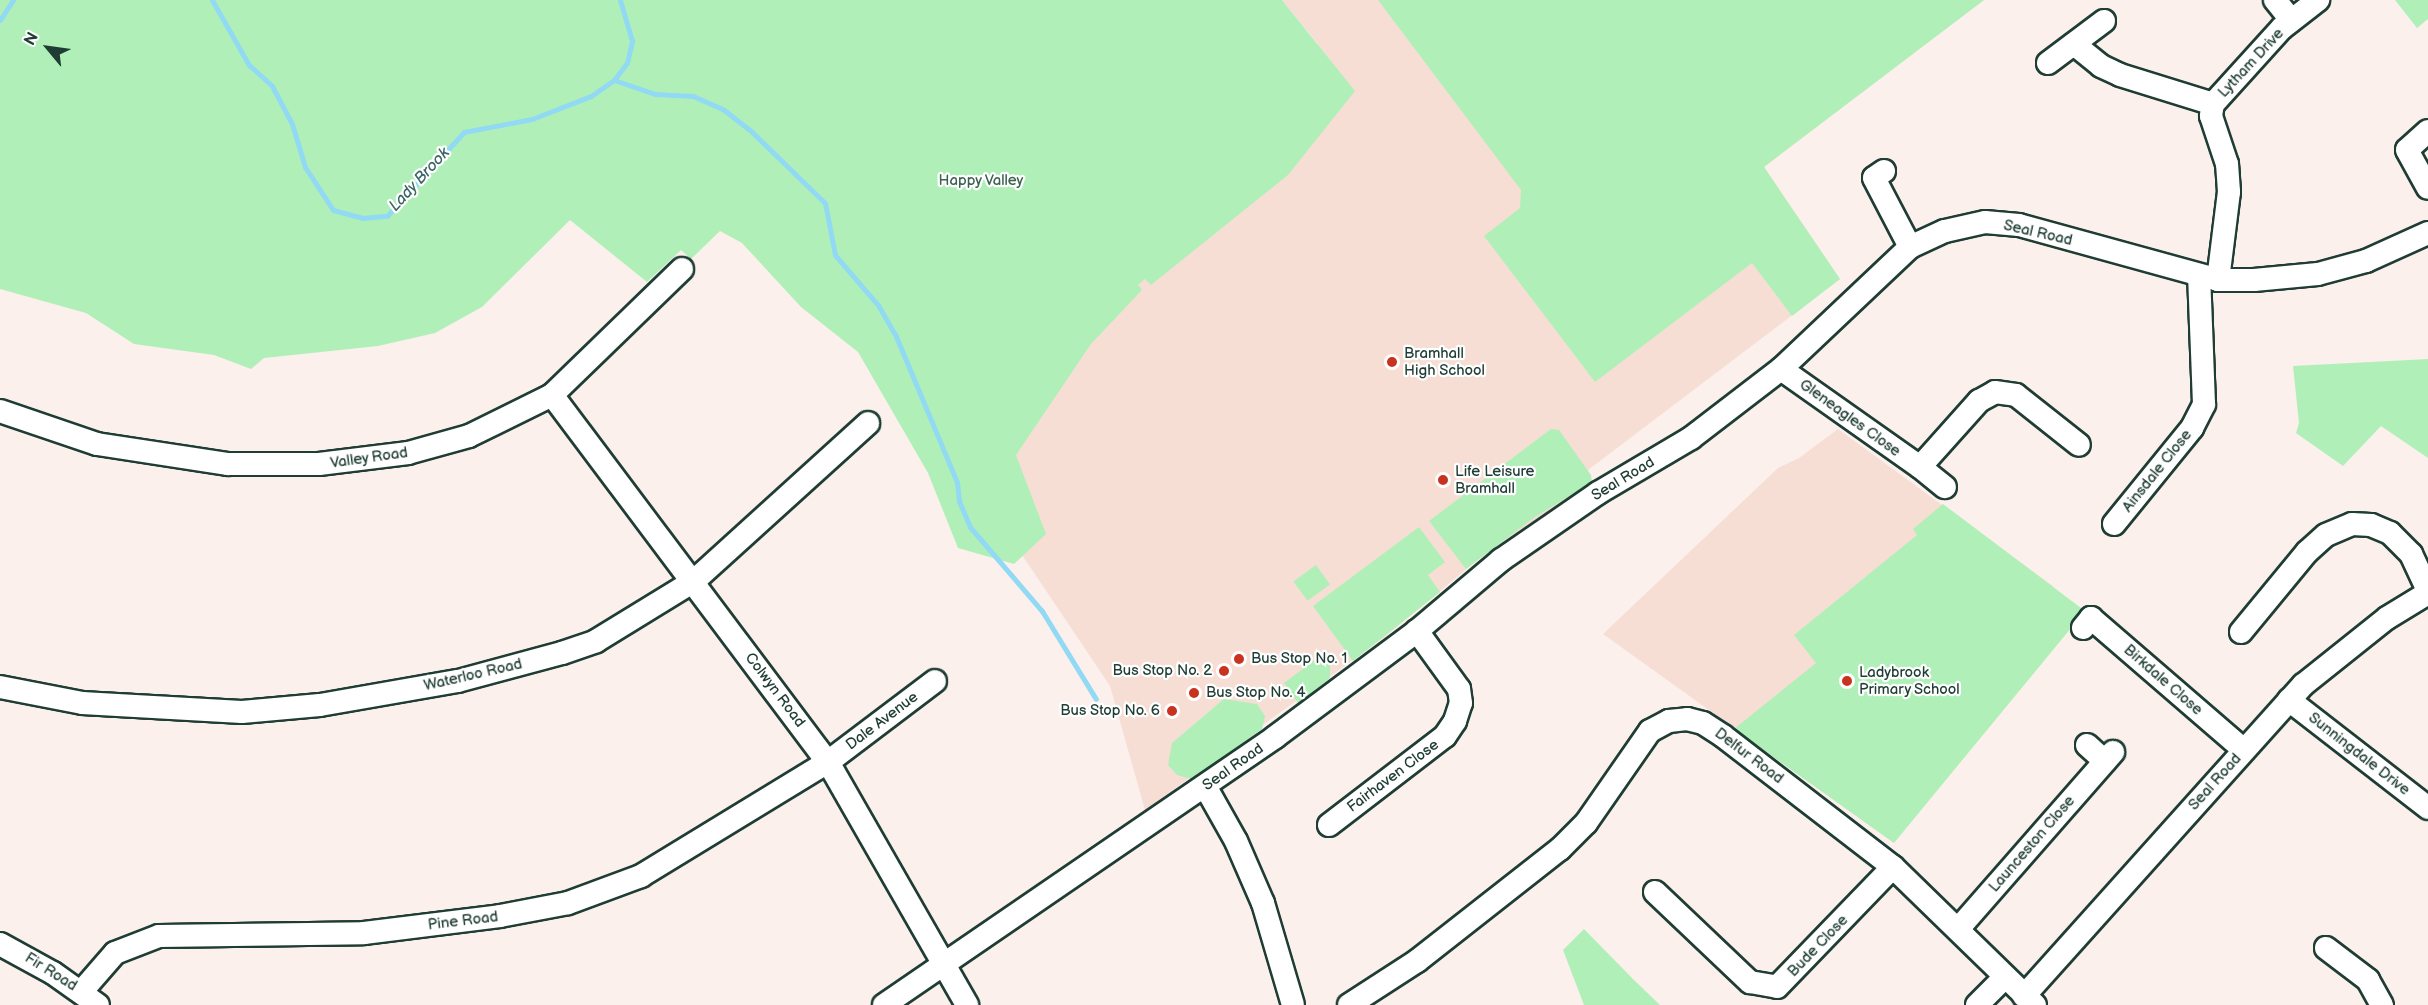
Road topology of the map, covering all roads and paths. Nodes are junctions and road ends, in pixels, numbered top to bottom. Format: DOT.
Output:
graph roads {
  1 [pos="2275,0"];
  2 [pos="2318,0"];
  3 [pos="2291,20"];
  4 [pos="2104,21"];
  5 [pos="2074,44"];
  6 [pos="2048,63"];
  7 [pos="2213,104"];
  8 [pos="2428,131"];
  9 [pos="1884,171"];
  10 [pos="2428,188"];
  11 [pos="2428,233"];
  12 [pos="1910,247"];
  13 [pos="682,269"];
  14 [pos="2209,278"];
  15 [pos="1781,369"];
  16 [pos="552,395"];
  17 [pos="0,411"];
  18 [pos="868,423"];
  19 [pos="2079,445"];
  20 [pos="1920,466"];
  21 [pos="1945,487"];
  22 [pos="2114,524"];
  23 [pos="694,581"];
  24 [pos="2428,591"];
  25 [pos="2083,628"];
  26 [pos="1417,631"];
  27 [pos="2241,632"];
  28 [pos="935,681"];
  29 [pos="0,687"];
  30 [pos="2289,700"];
  31 [pos="2087,745"];
  32 [pos="2244,750"];
  33 [pos="828,762"];
  34 [pos="1205,786"];
  35 [pos="2428,808"];
  36 [pos="1329,825"];
  37 [pos="1893,867"];
  38 [pos="1655,892"];
  39 [pos="1959,928"];
  40 [pos="0,944"];
  41 [pos="2326,948"];
  42 [pos="943,965"];
  43 [pos="2004,978"];
  44 [pos="90,998"];
  45 [pos="2030,1000"];
  46 [pos="884,1005"];
  47 [pos="967,1005"];
  48 [pos="1293,1005"];
  49 [pos="1349,1005"];
  50 [pos="1977,1005"];
  51 [pos="2382,1005"];
  1 -- 3 [label="street"];
  2 -- 3 [label="street, Lytham Drive"];
  3 -- 7 [label="street, Lytham Drive"];
  4 -- 5 [label="street"];
  5 -- 6 [label="street"];
  5 -- 7 [label="street"];
  7 -- 14 [label="street, Lytham Drive"];
  8 -- 10 [label="street"];
  9 -- 12 [label="street"];
  11 -- 14 [label="street, Seal Road"];
  12 -- 14 [label="street, Seal Road"];
  12 -- 15 [label="street, Seal Road"];
  13 -- 16 [label="street, Valley Road"];
  14 -- 22 [label="street, Ainsdale Close"];
  15 -- 20 [label="street, Gleneagles Close"];
  15 -- 26 [label="street, Seal Road"];
  16 -- 17 [label="street, Valley Road"];
  16 -- 23 [label="street, Colwyn Road"];
  18 -- 23 [label="street, Waterloo Road"];
  19 -- 20 [label="street"];
  20 -- 21 [label="street, Gleneagles Close"];
  23 -- 29 [label="street, Waterloo Road"];
  23 -- 33 [label="street, Colwyn Road"];
  24 -- 27 [label="street, Seal Road"];
  24 -- 30 [label="street, Seal Road"];
  25 -- 32 [label="street, Birkdale Close"];
  26 -- 34 [label="street, Seal Road"];
  26 -- 36 [label="street, Fairhaven Close"];
  28 -- 33 [label="street, Dale Avenue"];
  30 -- 32 [label="street, Seal Road"];
  30 -- 35 [label="street, Sunningdale Drive"];
  31 -- 39 [label="street, Launceston Close"];
  32 -- 45 [label="street, Seal Road"];
  33 -- 42 [label="street, Colwyn Road"];
  33 -- 44 [label="street, Pine Road"];
  34 -- 42 [label="street, Seal Road"];
  34 -- 48 [label="street"];
  37 -- 38 [label="street, Bude Close"];
  37 -- 39 [label="street, Delfur Road"];
  37 -- 49 [label="street, Delfur Road"];
  39 -- 43 [label="street, Delfur Road"];
  40 -- 44 [label="street, Fir Road"];
  41 -- 51 [label="street"];
  42 -- 46 [label="street, Seal Road"];
  42 -- 47 [label="street, Colwyn Road"];
  43 -- 45 [label="street, Delfur Road"];
  43 -- 50 [label="street"];
}
